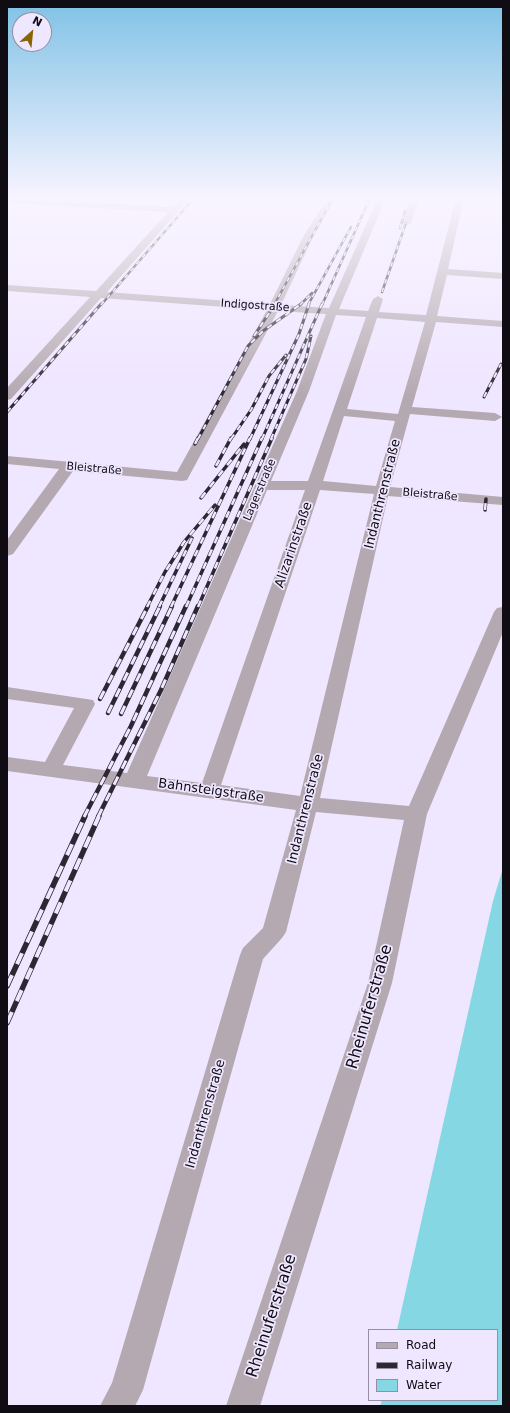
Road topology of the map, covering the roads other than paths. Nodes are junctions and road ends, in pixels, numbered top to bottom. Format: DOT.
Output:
graph roads {
  1 [pos="126,264"];
  2 [pos="295,264"];
  3 [pos="354,264"];
  4 [pos="444,264"];
  5 [pos="442,272"];
  6 [pos="503,276"];
  7 [pos="7,288"];
  8 [pos="98,295"];
  9 [pos="378,299"];
  10 [pos="274,308"];
  11 [pos="503,310"];
  12 [pos="333,312"];
  13 [pos="372,315"];
  14 [pos="430,319"];
  15 [pos="502,324"];
  16 [pos="7,396"];
  17 [pos="339,412"];
  18 [pos="404,414"];
  19 [pos="495,417"];
  20 [pos="7,460"];
  21 [pos="69,466"];
  22 [pos="314,485"];
  23 [pos="262,486"];
  24 [pos="382,491"];
  25 [pos="503,501"];
  26 [pos="7,551"];
  27 [pos="503,612"];
  28 [pos="7,693"];
  29 [pos="7,764"];
  30 [pos="51,769"];
  31 [pos="134,780"];
  32 [pos="209,791"];
  33 [pos="308,804"];
  34 [pos="416,814"];
  35 [pos="117,1406"];
  36 [pos="243,1406"];
  1 -- 8 [label="street"];
  2 -- 10 [label="street"];
  3 -- 12 [label="street, Lagerstraße"];
  4 -- 5 [label="street, Indanthrenstraße"];
  5 -- 6 [label="street"];
  5 -- 14 [label="street, Indanthrenstraße"];
  7 -- 8 [label="street, Indigostraße"];
  8 -- 10 [label="street, Indigostraße"];
  8 -- 16 [label="street"];
  9 -- 13 [label="street, Alizarinstraße"];
  10 -- 12 [label="street, Indigostraße"];
  10 -- 21 [label="street, Bleistraße"];
  11 -- 15 [label="street"];
  12 -- 13 [label="street, Indigostraße"];
  12 -- 23 [label="street, Lagerstraße"];
  13 -- 14 [label="street, Indigostraße"];
  13 -- 17 [label="street, Alizarinstraße"];
  14 -- 15 [label="street, Indigostraße"];
  14 -- 18 [label="street, Indanthrenstraße"];
  17 -- 18 [label="street"];
  17 -- 22 [label="street, Alizarinstraße"];
  18 -- 19 [label="street"];
  18 -- 24 [label="street, Indanthrenstraße"];
  20 -- 21 [label="street, Bleistraße"];
  21 -- 26 [label="street"];
  22 -- 23 [label="street, Bleistraße"];
  22 -- 24 [label="street, Bleistraße"];
  22 -- 32 [label="street, Alizarinstraße"];
  23 -- 31 [label="street, Lagerstraße"];
  24 -- 25 [label="street, Bleistraße"];
  24 -- 33 [label="street, Indanthrenstraße"];
  27 -- 34 [label="street, Rheinuferstraße"];
  28 -- 30 [label="street"];
  29 -- 30 [label="street, Bahnsteigstraße"];
  30 -- 31 [label="street, Bahnsteigstraße"];
  31 -- 32 [label="street, Bahnsteigstraße"];
  32 -- 33 [label="street, Bahnsteigstraße"];
  33 -- 34 [label="street, Bahnsteigstraße"];
  33 -- 35 [label="street, Indanthrenstraße"];
  34 -- 36 [label="street, Rheinuferstraße"];
}
